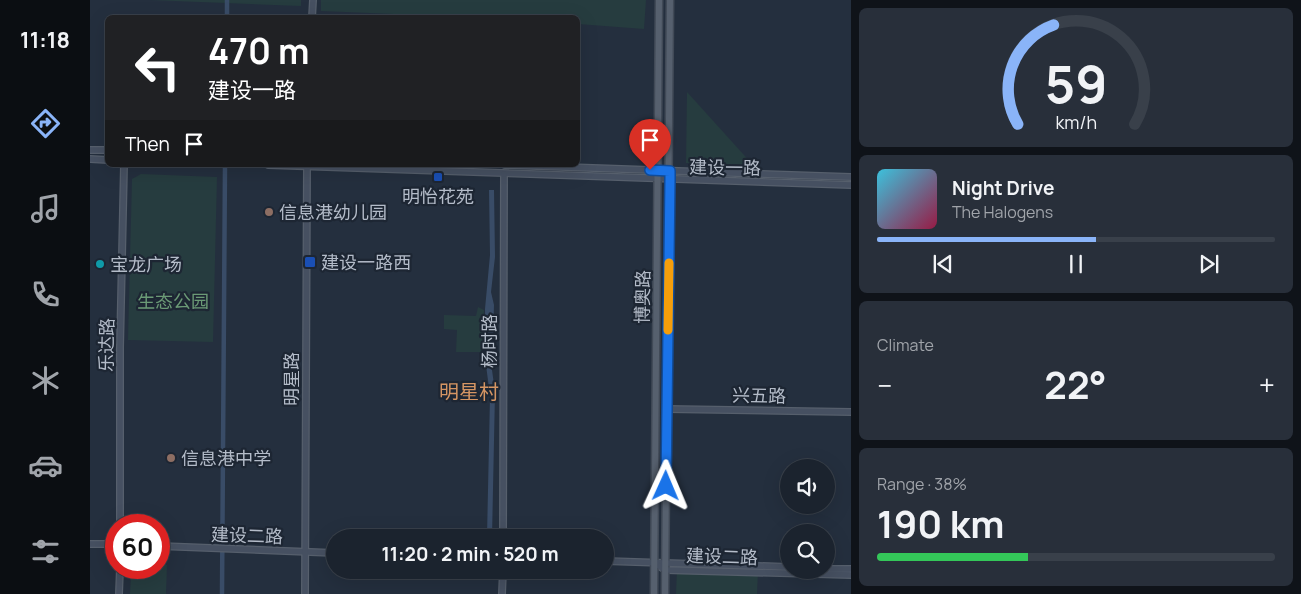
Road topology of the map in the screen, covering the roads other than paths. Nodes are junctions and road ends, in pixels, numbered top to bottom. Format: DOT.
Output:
graph roads {
  1 [pos="313,0"];
  2 [pos="659,0"];
  3 [pos="670,0"];
  4 [pos="312,15"];
  5 [pos="90,150"];
  6 [pos="105,150"];
  7 [pos="90,159"];
  8 [pos="105,160"];
  9 [pos="124,167"];
  10 [pos="307,167"];
  11 [pos="332,167"];
  12 [pos="556,167"];
  13 [pos="659,171"];
  14 [pos="670,171"];
  15 [pos="504,174"];
  16 [pos="851,177"];
  17 [pos="658,180"];
  18 [pos="670,180"];
  19 [pos="851,185"];
  20 [pos="667,409"];
  21 [pos="851,412"];
  22 [pos="120,514"];
  23 [pos="503,529"];
  24 [pos="90,544"];
  25 [pos="105,544"];
  26 [pos="170,547"];
  27 [pos="305,552"];
  28 [pos="326,553"];
  29 [pos="614,561"];
  30 [pos="654,562"];
  31 [pos="665,566"];
  32 [pos="780,567"];
  33 [pos="835,568"];
  34 [pos="851,569"];
  35 [pos="851,575"];
  36 [pos="120,579"];
  37 [pos="503,579"];
  38 [pos="119,594"];
  39 [pos="305,594"];
  40 [pos="502,594"];
  41 [pos="654,594"];
  42 [pos="665,594"];
  1 -- 4 [label="main road"];
  2 -- 13 [label="main road, 博奥路"];
  3 -- 14 [label="main road, 博奥路"];
  5 -- 6 [label="main road"];
  7 -- 8 [label="main road"];
  9 -- 22 [label="main road, 乐达路"];
  10 -- 27 [label="main road, 明星路"];
  11 -- 15 [label="main road, 建设一路"];
  12 -- 13 [label="main road, 建设一路"];
  13 -- 14 [label="main road, 建设一路"];
  13 -- 17 [label="main road, 博奥路"];
  14 -- 16 [label="main road, 建设一路"];
  14 -- 18 [label="main road, 博奥路"];
  15 -- 17 [label="main road, 建设一路"];
  15 -- 23 [label="main road, 杨时路"];
  17 -- 18 [label="main road, 建设一路"];
  17 -- 30 [label="main road, 博奥路"];
  18 -- 19 [label="main road, 建设一路"];
  18 -- 20 [label="main road, 博奥路"];
  20 -- 21 [label="main road, 兴五路"];
  20 -- 31 [label="main road, 博奥路"];
  24 -- 25 [label="main road"];
  26 -- 27 [label="main road, 建设二路"];
  27 -- 28 [label="main road, 建设二路"];
  27 -- 39 [label="main road, 明星路"];
  29 -- 30 [label="main road"];
  30 -- 31 [label="main road, 建设二路"];
  30 -- 41 [label="main road, 博奥路"];
  31 -- 32 [label="main road, 建设二路"];
  31 -- 35 [label="main road, 建设二路"];
  31 -- 42 [label="main road, 博奥路"];
  33 -- 34 [label="main road"];
  36 -- 38 [label="main road"];
  37 -- 40 [label="main road"];
}
